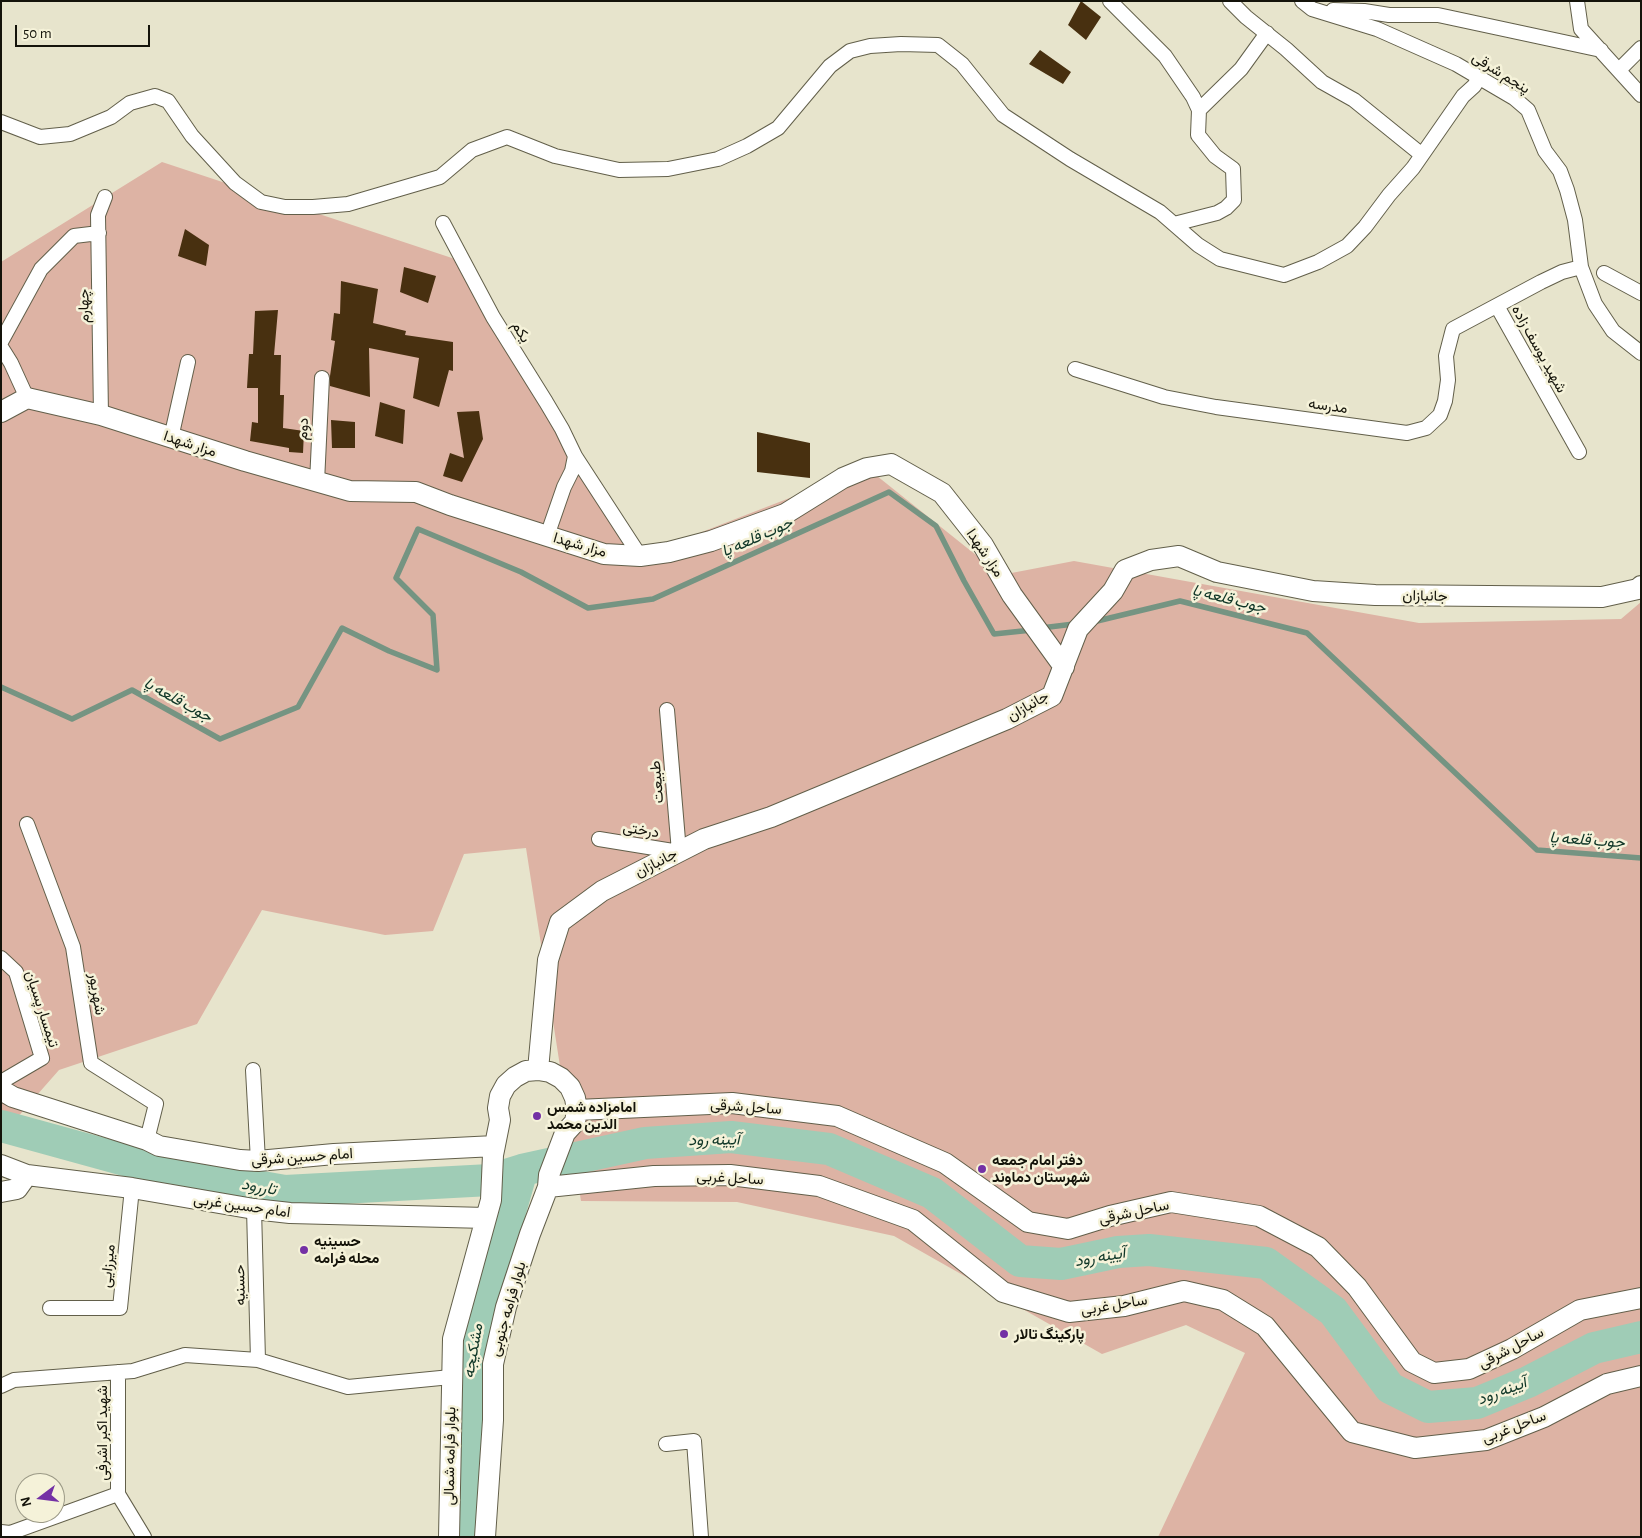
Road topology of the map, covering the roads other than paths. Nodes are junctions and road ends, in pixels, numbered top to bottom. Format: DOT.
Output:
graph roads {
  1 [pos="1110,1"];
  2 [pos="1230,1"];
  3 [pos="1577,1"];
  4 [pos="1307,5"];
  5 [pos="1267,33"];
  6 [pos="1641,48"];
  7 [pos="1601,50"];
  8 [pos="1619,70"];
  9 [pos="1479,78"];
  10 [pos="1641,95"];
  11 [pos="1199,110"];
  12 [pos="1,122"];
  13 [pos="1422,155"];
  14 [pos="105,197"];
  15 [pos="443,223"];
  16 [pos="1174,224"];
  17 [pos="99,233"];
  18 [pos="1581,267"];
  19 [pos="1604,273"];
  20 [pos="1641,293"];
  21 [pos="1497,306"];
  22 [pos="1,342"];
  23 [pos="1,347"];
  24 [pos="1641,353"];
  25 [pos="188,362"];
  26 [pos="1075,369"];
  27 [pos="322,378"];
  28 [pos="27,398"];
  29 [pos="1,412"];
  30 [pos="101,415"];
  31 [pos="171,438"];
  32 [pos="1579,452"];
  33 [pos="574,456"];
  34 [pos="318,482"];
  35 [pos="547,536"];
  36 [pos="640,556"];
  37 [pos="1641,586"];
  38 [pos="1064,667"];
  39 [pos="667,710"];
  40 [pos="26,824"];
  41 [pos="599,839"];
  42 [pos="679,852"];
  43 [pos="1,958"];
  44 [pos="253,1070"];
  45 [pos="538,1070"];
  46 [pos="1,1082"];
  47 [pos="1,1090"];
  48 [pos="576,1110"];
  49 [pos="147,1140"];
  50 [pos="494,1151"];
  51 [pos="258,1161"];
  52 [pos="1,1165"];
  53 [pos="27,1175"];
  54 [pos="549,1181"];
  55 [pos="132,1188"];
  56 [pos="1,1192"];
  57 [pos="254,1209"];
  58 [pos="488,1209"];
  59 [pos="1641,1298"];
  60 [pos="50,1308"];
  61 [pos="258,1360"];
  62 [pos="118,1372"];
  63 [pos="1641,1376"];
  64 [pos="452,1377"];
  65 [pos="1,1386"];
  66 [pos="666,1444"];
  67 [pos="118,1494"];
  68 [pos="1,1532"];
  69 [pos="144,1537"];
  70 [pos="449,1537"];
  71 [pos="485,1537"];
  72 [pos="701,1537"];
  1 -- 11 [label="street"];
  2 -- 5 [label="street"];
  3 -- 7 [label="street"];
  4 -- 7 [label="street"];
  4 -- 9 [label="street, پنجم شرقی"];
  5 -- 11 [label="street"];
  5 -- 13 [label="street"];
  6 -- 8 [label="street"];
  7 -- 8 [label="street"];
  8 -- 10 [label="street"];
  9 -- 13 [label="street"];
  9 -- 18 [label="street, پنجم شرقی"];
  11 -- 16 [label="street"];
  12 -- 16 [label="street"];
  13 -- 16 [label="street"];
  14 -- 17 [label="street, چهارم"];
  15 -- 33 [label="street, یکم"];
  17 -- 22 [label="street"];
  17 -- 30 [label="street, چهارم"];
  18 -- 21 [label="street, شهید یوسف زاده"];
  18 -- 24 [label="street"];
  19 -- 20 [label="street"];
  21 -- 26 [label="street, مدرسه"];
  21 -- 32 [label="street, شهید یوسف زاده"];
  23 -- 28 [label="street"];
  25 -- 31 [label="street"];
  27 -- 34 [label="street, دوم"];
  28 -- 29 [label="street"];
  28 -- 30 [label="street, مزار شهدا"];
  30 -- 31 [label="street, مزار شهدا"];
  31 -- 34 [label="street, مزار شهدا"];
  33 -- 35 [label="street"];
  33 -- 36 [label="street, یکم"];
  34 -- 35 [label="street, مزار شهدا"];
  35 -- 36 [label="street, مزار شهدا"];
  36 -- 38 [label="street, مزار شهدا"];
  37 -- 38 [label="street, جانبازان"];
  38 -- 42 [label="street, جانبازان"];
  39 -- 42 [label="street, طبیعت"];
  40 -- 49 [label="street, شهریور"];
  41 -- 42 [label="street, درختی"];
  42 -- 45 [label="street, جانبازان"];
  43 -- 46 [label="street, تیمسار پسیان"];
  44 -- 51 [label="street"];
  45 -- 48 [label="street"];
  45 -- 50 [label="street, بلوار فرامه شمالی"];
  47 -- 49 [label="street, امام حسین شرقی"];
  48 -- 54 [label="street, بلوار فرامه جنوبی"];
  48 -- 59 [label="street, ساحل شرقی"];
  49 -- 51 [label="street, امام حسین شرقی"];
  50 -- 51 [label="street, امام حسین شرقی"];
  50 -- 58 [label="street, بلوار فرامه شمالی"];
  52 -- 53 [label="street, امام حسین غربی"];
  53 -- 55 [label="street, امام حسین غربی"];
  53 -- 56 [label="street"];
  54 -- 63 [label="street, ساحل غربی"];
  54 -- 71 [label="street, بلوار فرامه جنوبی"];
  55 -- 57 [label="street, امام حسین غربی"];
  55 -- 60 [label="street, میرزایی"];
  57 -- 58 [label="street, امام حسین غربی"];
  57 -- 61 [label="street, حسنیه"];
  58 -- 64 [label="street, بلوار فرامه شمالی"];
  61 -- 62 [label="street"];
  61 -- 64 [label="street"];
  62 -- 65 [label="street"];
  62 -- 67 [label="street, شهید اکبر اشرفی"];
  64 -- 70 [label="street, بلوار فرامه شمالی"];
  66 -- 72 [label="street"];
  67 -- 68 [label="street"];
  67 -- 69 [label="street"];
}
